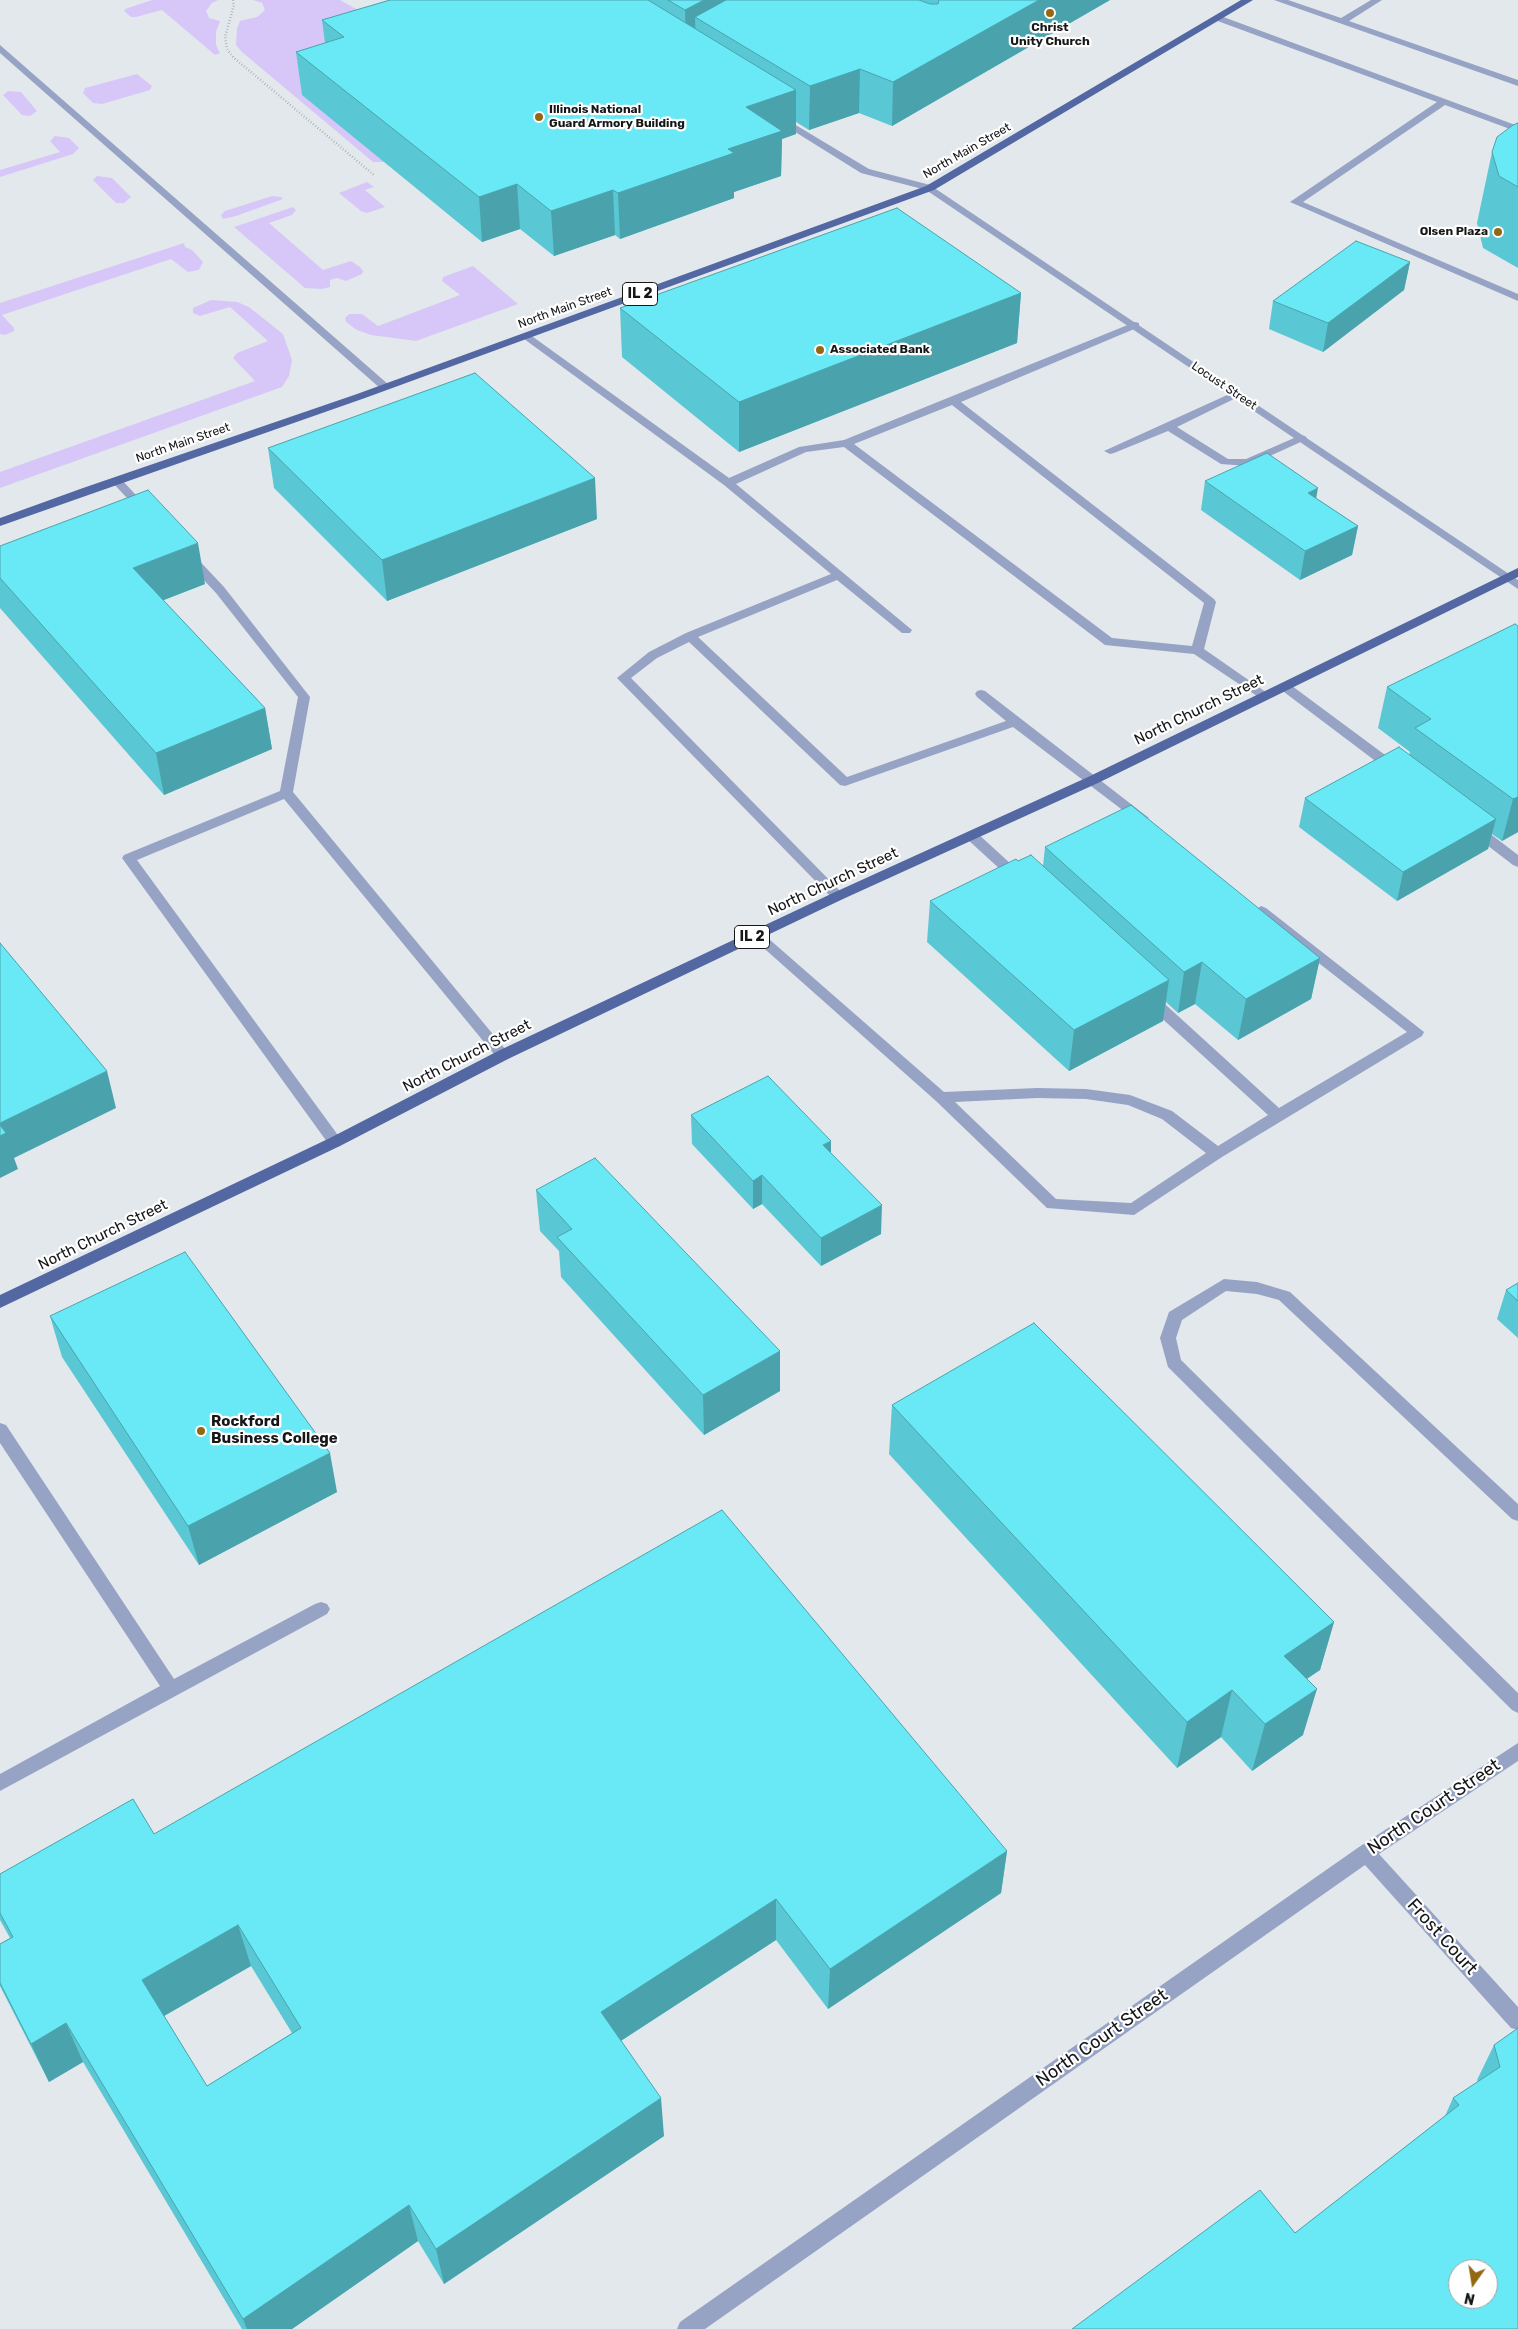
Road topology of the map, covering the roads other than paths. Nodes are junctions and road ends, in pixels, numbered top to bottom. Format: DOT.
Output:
graph roads {
  1 [pos="1248,0"];
  2 [pos="1279,0"];
  3 [pos="1377,0"];
  4 [pos="1218,18"];
  5 [pos="1343,21"];
  6 [pos="0,48"];
  7 [pos="1518,83"];
  8 [pos="1444,102"];
  9 [pos="766,110"];
  10 [pos="1518,129"];
  11 [pos="930,188"];
  12 [pos="1518,298"];
  13 [pos="1135,325"];
  14 [pos="525,336"];
  15 [pos="385,387"];
  16 [pos="1236,394"];
  17 [pos="953,401"];
  18 [pos="1169,427"];
  19 [pos="1301,438"];
  20 [pos="846,443"];
  21 [pos="1110,451"];
  22 [pos="116,480"];
  23 [pos="728,483"];
  24 [pos="155,521"];
  25 [pos="0,522"];
  26 [pos="181,548"];
  27 [pos="838,575"];
  28 [pos="1515,578"];
  29 [pos="906,630"];
  30 [pos="690,636"];
  31 [pos="1197,650"];
  32 [pos="1284,686"];
  33 [pos="981,694"];
  34 [pos="1264,695"];
  35 [pos="1015,722"];
  36 [pos="1093,780"];
  37 [pos="1409,780"];
  38 [pos="286,793"];
  39 [pos="1464,821"];
  40 [pos="1154,828"];
  41 [pos="971,836"];
  42 [pos="1518,862"];
  43 [pos="1030,889"];
  44 [pos="838,896"];
  45 [pos="1247,900"];
  46 [pos="756,935"];
  47 [pos="1139,989"];
  48 [pos="502,1055"];
  49 [pos="941,1097"];
  50 [pos="1278,1116"];
  51 [pos="335,1142"];
  52 [pos="1217,1153"];
  53 [pos="0,1302"];
  54 [pos="0,1430"];
  55 [pos="1518,1514"];
  56 [pos="321,1609"];
  57 [pos="171,1689"];
  58 [pos="1518,1704"];
  59 [pos="1518,1750"];
  60 [pos="0,1783"];
  61 [pos="1366,1853"];
  62 [pos="1518,2021"];
  63 [pos="687,2329"];
  1 -- 4 [label="main road, North Main Street / IL 2"];
  2 -- 5 [label="street"];
  3 -- 5 [label="street"];
  4 -- 8 [label="street"];
  4 -- 11 [label="main road, North Main Street / IL 2"];
  5 -- 7 [label="street"];
  6 -- 15 [label="street"];
  8 -- 10 [label="street"];
  8 -- 12 [label="street"];
  9 -- 11 [label="street, Locust Street"];
  11 -- 13 [label="street, Locust Street"];
  11 -- 14 [label="main road, North Main Street / IL 2"];
  13 -- 16 [label="street, Locust Street"];
  13 -- 17 [label="street"];
  14 -- 15 [label="main road, North Main Street / IL 2"];
  14 -- 23 [label="street"];
  15 -- 22 [label="main road, North Main Street / IL 2"];
  16 -- 18 [label="street"];
  16 -- 19 [label="street, Locust Street"];
  17 -- 20 [label="street"];
  17 -- 31 [label="street"];
  18 -- 19 [label="street"];
  18 -- 21 [label="street"];
  19 -- 28 [label="street, Locust Street"];
  20 -- 23 [label="street"];
  20 -- 31 [label="street"];
  22 -- 24 [label="street"];
  22 -- 25 [label="main road, North Main Street / IL 2"];
  23 -- 27 [label="street"];
  26 -- 38 [label="street"];
  27 -- 29 [label="street"];
  27 -- 30 [label="street"];
  28 -- 32 [label="main road, North Church Street / IL 2"];
  30 -- 35 [label="street"];
  30 -- 44 [label="street"];
  31 -- 34 [label="street"];
  32 -- 34 [label="main road, North Church Street / IL 2"];
  32 -- 37 [label="street"];
  33 -- 35 [label="street"];
  34 -- 36 [label="main road, North Church Street / IL 2"];
  35 -- 36 [label="street"];
  36 -- 40 [label="street"];
  36 -- 41 [label="main road, North Church Street / IL 2"];
  38 -- 48 [label="street"];
  38 -- 51 [label="street"];
  39 -- 42 [label="street"];
  41 -- 43 [label="street"];
  41 -- 44 [label="main road, North Church Street / IL 2"];
  44 -- 46 [label="main road, North Church Street / IL 2"];
  45 -- 50 [label="street"];
  46 -- 48 [label="main road, North Church Street / IL 2"];
  46 -- 49 [label="street"];
  47 -- 50 [label="street"];
  48 -- 51 [label="main road, North Church Street / IL 2"];
  49 -- 52 [label="street"];
  49 -- 52 [label="street"];
  50 -- 52 [label="street"];
  51 -- 53 [label="main road, North Church Street / IL 2"];
  54 -- 57 [label="street"];
  55 -- 58 [label="street"];
  56 -- 57 [label="street"];
  57 -- 60 [label="street"];
  59 -- 61 [label="street, North Court Street"];
  61 -- 62 [label="street, Frost Court"];
  61 -- 63 [label="street, North Court Street"];
}
